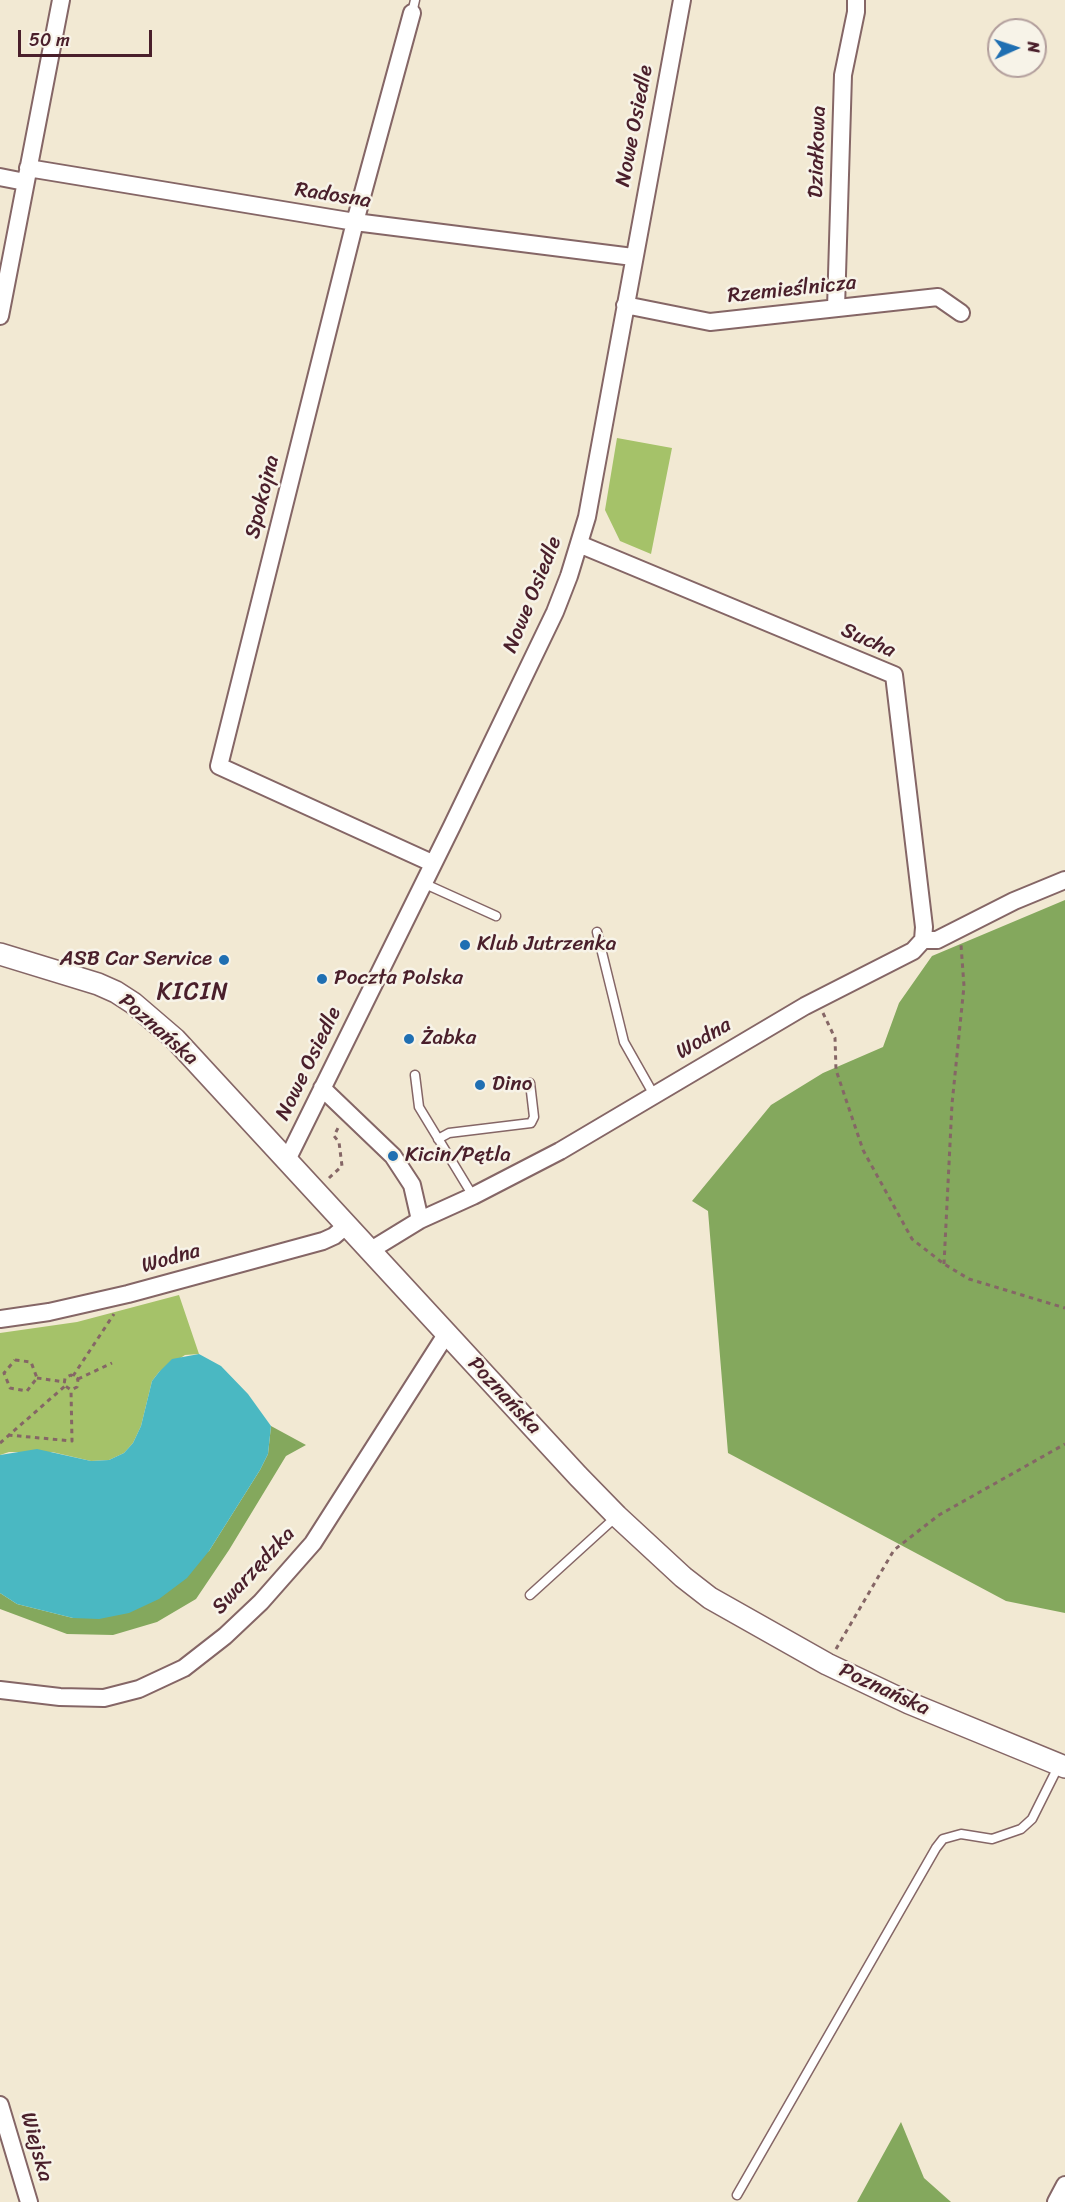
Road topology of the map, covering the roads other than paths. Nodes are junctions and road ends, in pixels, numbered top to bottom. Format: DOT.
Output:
graph roads {
  1 [pos="61,0"];
  2 [pos="682,0"];
  3 [pos="856,0"];
  4 [pos="413,6"];
  5 [pos="27,175"];
  6 [pos="0,177"];
  7 [pos="355,222"];
  8 [pos="633,257"];
  9 [pos="625,305"];
  10 [pos="836,308"];
  11 [pos="961,313"];
  12 [pos="0,316"];
  13 [pos="579,544"];
  14 [pos="432,863"];
  15 [pos="1065,880"];
  16 [pos="423,883"];
  17 [pos="496,916"];
  18 [pos="597,932"];
  19 [pos="923,940"];
  20 [pos="0,954"];
  21 [pos="415,1075"];
  22 [pos="530,1083"];
  23 [pos="322,1088"];
  24 [pos="654,1095"];
  25 [pos="438,1139"];
  26 [pos="287,1160"];
  27 [pos="472,1196"];
  28 [pos="420,1220"];
  29 [pos="347,1225"];
  30 [pos="371,1250"];
  31 [pos="0,1319"];
  32 [pos="447,1333"];
  33 [pos="617,1516"];
  34 [pos="531,1596"];
  35 [pos="0,1690"];
  36 [pos="1062,1766"];
  37 [pos="0,2105"];
  38 [pos="1065,2185"];
  39 [pos="736,2195"];
  40 [pos="29,2202"];
  41 [pos="1056,2202"];
  1 -- 5 [label="street"];
  2 -- 8 [label="street, Nowe Osiedle"];
  3 -- 10 [label="street, Działkowa"];
  4 -- 7 [label="street, Spokojna"];
  5 -- 6 [label="street, Radosna"];
  5 -- 7 [label="street, Radosna"];
  5 -- 12 [label="street"];
  7 -- 8 [label="street, Radosna"];
  7 -- 14 [label="street, Spokojna"];
  8 -- 9 [label="street, Nowe Osiedle"];
  9 -- 10 [label="street, Rzemieślnicza"];
  9 -- 13 [label="street, Nowe Osiedle"];
  10 -- 11 [label="street, Rzemieślnicza"];
  13 -- 14 [label="street, Nowe Osiedle"];
  13 -- 19 [label="street, Sucha"];
  14 -- 16 [label="street, Nowe Osiedle"];
  15 -- 19 [label="street, Wodna"];
  16 -- 17 [label="lane"];
  16 -- 23 [label="street, Nowe Osiedle"];
  18 -- 24 [label="lane"];
  19 -- 24 [label="street, Wodna"];
  20 -- 26 [label="street, Poznańska"];
  21 -- 25 [label="lane"];
  22 -- 25 [label="lane"];
  23 -- 26 [label="street, Nowe Osiedle"];
  23 -- 28 [label="street"];
  24 -- 27 [label="street, Wodna"];
  25 -- 27 [label="lane"];
  26 -- 29 [label="street, Poznańska"];
  27 -- 28 [label="street, Wodna"];
  28 -- 30 [label="street, Wodna"];
  29 -- 30 [label="street, Poznańska"];
  29 -- 31 [label="street, Wodna"];
  30 -- 32 [label="street, Poznańska"];
  32 -- 33 [label="street, Poznańska"];
  32 -- 35 [label="street, Swarzędzka"];
  33 -- 34 [label="lane"];
  33 -- 36 [label="street, Poznańska"];
  36 -- 39 [label="lane"];
  37 -- 40 [label="street, Wiejska"];
  38 -- 41 [label="street"];
}
